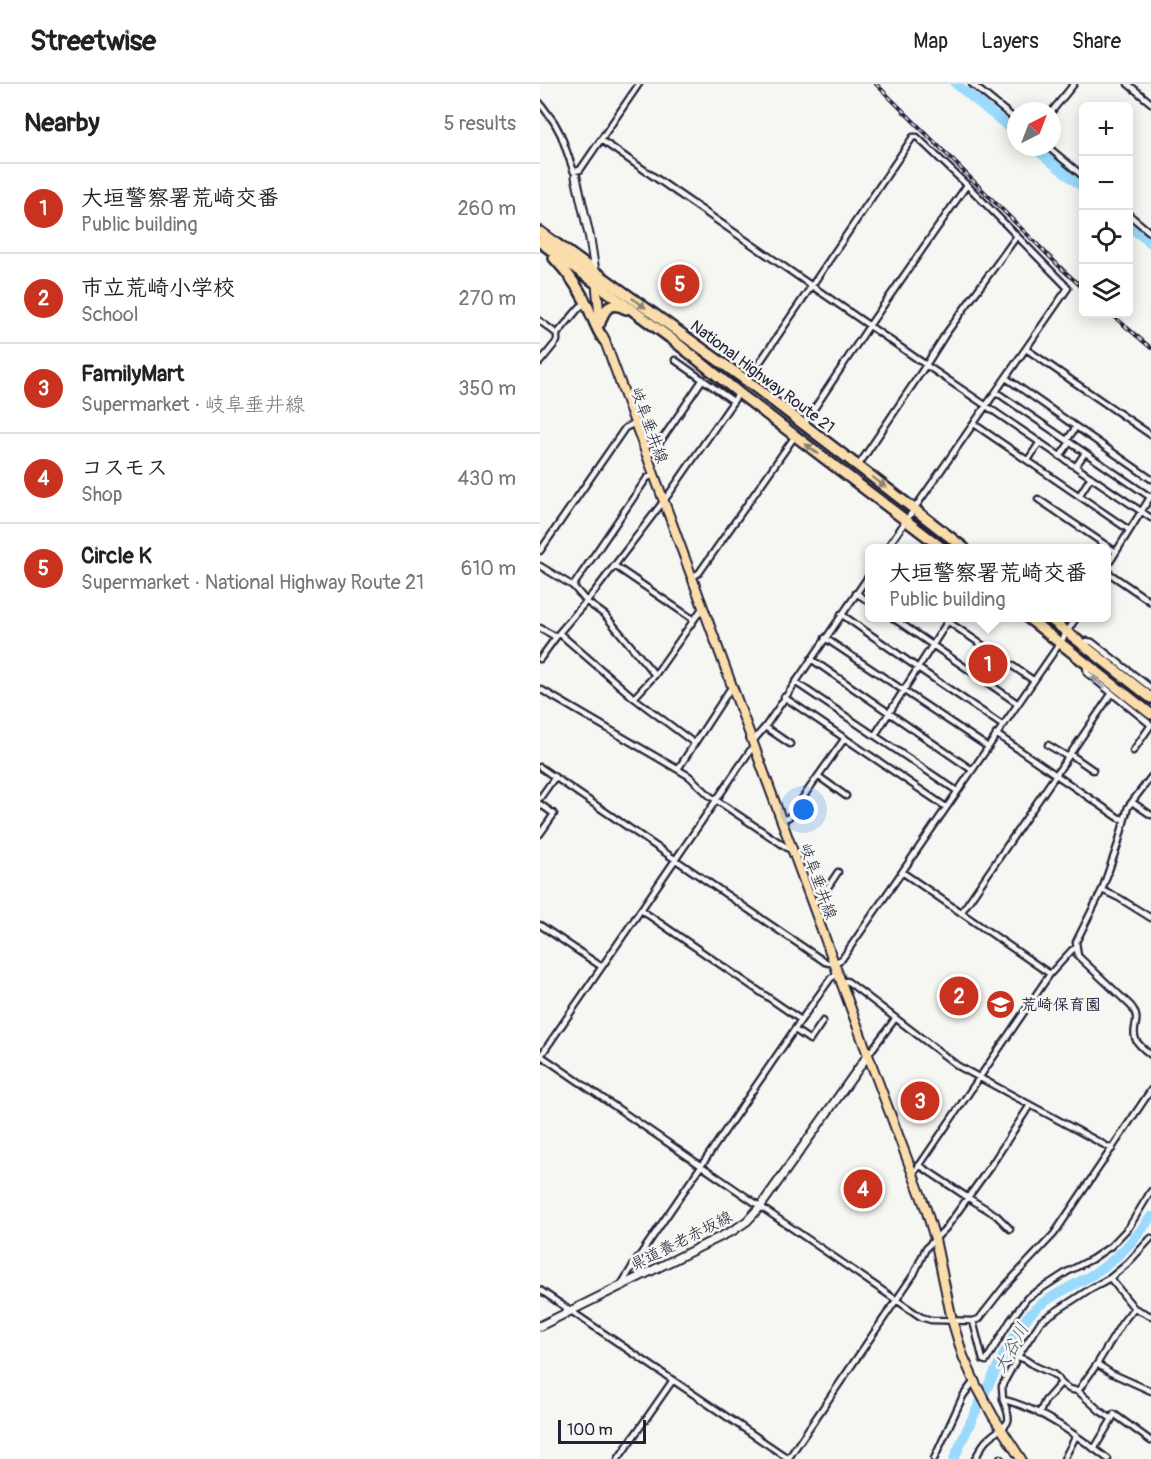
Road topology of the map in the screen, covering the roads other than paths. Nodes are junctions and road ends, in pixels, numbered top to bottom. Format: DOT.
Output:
graph roads {
  1 [pos="639,84"];
  2 [pos="972,84"];
  3 [pos="1074,84"];
  4 [pos="1128,84"];
  5 [pos="1059,102"];
  6 [pos="540,103"];
  7 [pos="1151,103"];
  8 [pos="1007,113"];
  9 [pos="601,140"];
  10 [pos="1058,156"];
  11 [pos="575,174"];
  12 [pos="1079,174"];
  13 [pos="967,185"];
  14 [pos="1133,218"];
  15 [pos="540,232"];
  16 [pos="1151,233"];
  17 [pos="1017,236"];
  18 [pos="540,243"];
  19 [pos="595,271"];
  20 [pos="596,283"];
  21 [pos="812,286"];
  22 [pos="586,303"];
  23 [pos="540,321"];
  24 [pos="600,323"];
  25 [pos="869,326"];
  26 [pos="557,334"];
  27 [pos="604,340"];
  28 [pos="673,340"];
  29 [pos="1026,349"];
  30 [pos="675,360"];
  31 [pos="540,362"];
  32 [pos="926,365"];
  33 [pos="1006,378"];
  34 [pos="703,379"];
  35 [pos="747,381"];
  36 [pos="996,392"];
  37 [pos="736,397"];
  38 [pos="987,406"];
  39 [pos="634,423"];
  40 [pos="804,424"];
  41 [pos="974,424"];
  42 [pos="1076,427"];
  43 [pos="1151,435"];
  44 [pos="795,436"];
  45 [pos="1040,441"];
  46 [pos="1068,441"];
  47 [pos="1085,453"];
  48 [pos="647,455"];
  49 [pos="1061,456"];
  50 [pos="1028,460"];
  51 [pos="858,466"];
  52 [pos="1076,466"];
  53 [pos="654,476"];
  54 [pos="1091,477"];
  55 [pos="1151,479"];
  56 [pos="1079,496"];
  57 [pos="1151,496"];
  58 [pos="1038,499"];
  59 [pos="663,501"];
  60 [pos="914,509"];
  61 [pos="1142,511"];
  62 [pos="1151,518"];
  63 [pos="907,520"];
  64 [pos="1130,530"];
  65 [pos="890,544"];
  66 [pos="936,544"];
  67 [pos="958,544"];
  68 [pos="1104,544"];
  69 [pos="1111,549"];
  70 [pos="540,551"];
  71 [pos="1116,552"];
  72 [pos="1111,562"];
  73 [pos="540,566"];
  74 [pos="615,566"];
  75 [pos="1111,573"];
  76 [pos="692,578"];
  77 [pos="865,580"];
  78 [pos="573,586"];
  79 [pos="856,592"];
  80 [pos="865,598"];
  81 [pos="587,602"];
  82 [pos="1151,602"];
  83 [pos="703,608"];
  84 [pos="841,614"];
  85 [pos="694,620"];
  86 [pos="899,622"];
  87 [pos="944,622"];
  88 [pos="950,622"];
  89 [pos="1033,622"];
  90 [pos="1054,622"];
  91 [pos="1073,622"];
  92 [pos="540,628"];
  93 [pos="1067,632"];
  94 [pos="558,635"];
  95 [pos="825,638"];
  96 [pos="1060,643"];
  97 [pos="1083,644"];
  98 [pos="540,645"];
  99 [pos="933,645"];
  100 [pos="548,649"];
  101 [pos="540,659"];
  102 [pos="811,659"];
  103 [pos="1085,661"];
  104 [pos="918,668"];
  105 [pos="655,675"];
  106 [pos="1033,680"];
  107 [pos="795,682"];
  108 [pos="732,686"];
  109 [pos="1151,688"];
  110 [pos="540,689"];
  111 [pos="904,690"];
  112 [pos="1112,693"];
  113 [pos="784,697"];
  114 [pos="634,698"];
  115 [pos="1151,698"];
  116 [pos="1017,703"];
  117 [pos="889,713"];
  118 [pos="1151,714"];
  119 [pos="1002,725"];
  120 [pos="1151,725"];
  121 [pos="765,727"];
  122 [pos="996,734"];
  123 [pos="874,735"];
  124 [pos="845,738"];
  125 [pos="694,743"];
  126 [pos="753,743"];
  127 [pos="790,744"];
  128 [pos="1048,745"];
  129 [pos="988,747"];
  130 [pos="1133,751"];
  131 [pos="1069,755"];
  132 [pos="540,766"];
  133 [pos="678,769"];
  134 [pos="972,770"];
  135 [pos="1093,770"];
  136 [pos="1056,774"];
  137 [pos="818,776"];
  138 [pos="555,777"];
  139 [pos="1151,777"];
  140 [pos="957,792"];
  141 [pos="846,796"];
  142 [pos="540,798"];
  143 [pos="717,801"];
  144 [pos="1132,802"];
  145 [pos="540,804"];
  146 [pos="946,807"];
  147 [pos="1151,815"];
  148 [pos="1124,819"];
  149 [pos="782,820"];
  150 [pos="540,834"];
  151 [pos="795,853"];
  152 [pos="675,859"];
  153 [pos="838,872"];
  154 [pos="902,872"];
  155 [pos="1102,890"];
  156 [pos="813,903"];
  157 [pos="641,910"];
  158 [pos="961,913"];
  159 [pos="1151,918"];
  160 [pos="540,925"];
  161 [pos="1076,948"];
  162 [pos="835,962"];
  163 [pos="602,967"];
  164 [pos="1050,974"];
  165 [pos="840,977"];
  166 [pos="895,1018"];
  167 [pos="801,1020"];
  168 [pos="824,1021"];
  169 [pos="795,1030"];
  170 [pos="868,1055"];
  171 [pos="1151,1055"];
  172 [pos="540,1056"];
  173 [pos="979,1077"];
  174 [pos="1151,1090"];
  175 [pos="1030,1105"];
  176 [pos="1112,1149"];
  177 [pos="919,1165"];
  178 [pos="701,1166"];
  179 [pos="913,1171"];
  180 [pos="1151,1191"];
  181 [pos="967,1197"];
  182 [pos="760,1207"];
  183 [pos="1010,1230"];
  184 [pos="1151,1238"];
  185 [pos="935,1239"];
  186 [pos="1110,1278"];
  187 [pos="621,1286"];
  188 [pos="540,1290"];
  189 [pos="897,1300"];
  190 [pos="1134,1308"];
  191 [pos="571,1311"];
  192 [pos="1151,1316"];
  193 [pos="952,1320"];
  194 [pos="973,1322"];
  195 [pos="540,1326"];
  196 [pos="1018,1357"];
  197 [pos="1097,1364"];
  198 [pos="673,1380"];
  199 [pos="975,1383"];
  200 [pos="1060,1383"];
  201 [pos="1078,1391"];
  202 [pos="1151,1391"];
  203 [pos="1003,1400"];
  204 [pos="1039,1414"];
  205 [pos="1112,1419"];
  206 [pos="1001,1430"];
  207 [pos="1076,1437"];
  208 [pos="1151,1442"];
  209 [pos="1094,1449"];
  210 [pos="618,1459"];
  211 [pos="788,1459"];
  212 [pos="934,1459"];
  213 [pos="975,1459"];
  214 [pos="1021,1459"];
  215 [pos="1064,1459"];
  216 [pos="1108,1459"];
  1 -- 9 [label="street"];
  2 -- 8 [label="street"];
  3 -- 5 [label="street"];
  4 -- 7 [label="street"];
  6 -- 11 [label="street"];
  9 -- 11 [label="street"];
  9 -- 21 [label="street"];
  10 -- 12 [label="street"];
  11 -- 19 [label="main road"];
  13 -- 17 [label="street"];
  13 -- 21 [label="street"];
  13 -- 25 [label="street"];
  14 -- 16 [label="street"];
  15 -- 19 [label="highway, National Highway Route 21"];
  17 -- 29 [label="street"];
  17 -- 32 [label="street"];
  18 -- 20 [label="highway, National Highway Route 21"];
  18 -- 22 [label="highway"];
  19 -- 20 [label="main road, 岐阜垂井線"];
  19 -- 35 [label="highway, National Highway Route 21, one-way"];
  20 -- 24 [label="main road, 岐阜垂井線"];
  20 -- 28 [label="highway, National Highway Route 21"];
  21 -- 25 [label="street"];
  21 -- 35 [label="street"];
  22 -- 26 [label="street"];
  22 -- 27 [label="highway"];
  23 -- 26 [label="street"];
  24 -- 27 [label="main road, 岐阜垂井線"];
  24 -- 28 [label="highway"];
  25 -- 32 [label="street"];
  25 -- 40 [label="street"];
  26 -- 31 [label="street"];
  27 -- 39 [label="main road, 岐阜垂井線"];
  28 -- 37 [label="highway, National Highway Route 21"];
  29 -- 33 [label="street"];
  29 -- 43 [label="street"];
  30 -- 34 [label="street"];
  32 -- 38 [label="street"];
  32 -- 51 [label="street"];
  33 -- 36 [label="street"];
  33 -- 42 [label="street"];
  34 -- 37 [label="street"];
  34 -- 48 [label="street"];
  35 -- 40 [label="highway, National Highway Route 21"];
  36 -- 38 [label="street"];
  36 -- 46 [label="street"];
  37 -- 44 [label="highway, National Highway Route 21"];
  37 -- 59 [label="street"];
  38 -- 41 [label="street"];
  38 -- 45 [label="street"];
  39 -- 48 [label="main road, 岐阜垂井線"];
  39 -- 70 [label="street"];
  40 -- 51 [label="highway, National Highway Route 21"];
  41 -- 50 [label="street"];
  41 -- 60 [label="street"];
  42 -- 46 [label="street"];
  42 -- 55 [label="street"];
  63 -- 44 [label="highway, National Highway Route 21, one-way"];
  44 -- 76 [label="street"];
  45 -- 49 [label="street"];
  45 -- 50 [label="street"];
  46 -- 47 [label="street"];
  46 -- 49 [label="street"];
  47 -- 52 [label="street"];
  47 -- 57 [label="street"];
  48 -- 53 [label="main road, 岐阜垂井線"];
  49 -- 52 [label="street"];
  50 -- 56 [label="street"];
  51 -- 60 [label="highway, National Highway Route 21, one-way"];
  52 -- 54 [label="street"];
  53 -- 59 [label="main road, 岐阜垂井線"];
  53 -- 78 [label="street"];
  54 -- 56 [label="street"];
  54 -- 61 [label="street"];
  56 -- 64 [label="street"];
  57 -- 61 [label="street"];
  58 -- 68 [label="street"];
  59 -- 74 [label="street"];
  59 -- 76 [label="main road, 岐阜垂井線"];
  60 -- 63 [label="street"];
  60 -- 67 [label="highway, National Highway Route 21"];
  61 -- 62 [label="street"];
  61 -- 64 [label="street"];
  63 -- 65 [label="street"];
  63 -- 66 [label="highway, National Highway Route 21"];
  64 -- 71 [label="street"];
  69 -- 71 [label="street"];
  71 -- 72 [label="street"];
  73 -- 78 [label="street"];
  74 -- 81 [label="street"];
  74 -- 85 [label="street"];
  75 -- 82 [label="street"];
  76 -- 83 [label="main road, 岐阜垂井線"];
  77 -- 79 [label="street"];
  78 -- 81 [label="street"];
  79 -- 80 [label="street"];
  79 -- 84 [label="street"];
  81 -- 94 [label="street"];
  81 -- 105 [label="street"];
  83 -- 85 [label="street"];
  83 -- 108 [label="main road, 岐阜垂井線"];
  84 -- 95 [label="street"];
  84 -- 104 [label="street"];
  85 -- 105 [label="street"];
  86 -- 99 [label="street"];
  87 -- 99 [label="street"];
  88 -- 106 [label="street"];
  89 -- 96 [label="highway"];
  90 -- 93 [label="highway"];
  91 -- 93 [label="street"];
  92 -- 94 [label="street"];
  93 -- 96 [label="street"];
  93 -- 97 [label="highway"];
  94 -- 100 [label="street"];
  94 -- 114 [label="street"];
  95 -- 102 [label="street"];
  95 -- 111 [label="street"];
  96 -- 103 [label="highway"];
  96 -- 106 [label="street"];
  97 -- 109 [label="street"];
  97 -- 115 [label="highway"];
  98 -- 100 [label="street"];
  99 -- 104 [label="street"];
  99 -- 116 [label="street"];
  100 -- 101 [label="street"];
  102 -- 107 [label="street"];
  102 -- 117 [label="street"];
  112 -- 103 [label="street, one-way"];
  103 -- 118 [label="highway"];
  104 -- 111 [label="street"];
  104 -- 119 [label="street"];
  105 -- 114 [label="street"];
  106 -- 116 [label="street"];
  107 -- 113 [label="street"];
  107 -- 123 [label="street"];
  108 -- 125 [label="street"];
  108 -- 126 [label="main road, 岐阜垂井線"];
  110 -- 133 [label="street"];
  111 -- 117 [label="street"];
  111 -- 129 [label="street"];
  112 -- 120 [label="street"];
  112 -- 131 [label="street"];
  113 -- 121 [label="street"];
  113 -- 124 [label="street"];
  114 -- 125 [label="street"];
  116 -- 119 [label="street"];
  117 -- 123 [label="street"];
  117 -- 134 [label="street"];
  119 -- 122 [label="street"];
  120 -- 130 [label="street"];
  121 -- 126 [label="street"];
  121 -- 127 [label="street"];
  122 -- 129 [label="street"];
  122 -- 136 [label="street"];
  123 -- 140 [label="street"];
  124 -- 137 [label="street"];
  124 -- 146 [label="street"];
  125 -- 133 [label="street"];
  126 -- 143 [label="street"];
  126 -- 149 [label="main road, 岐阜垂井線"];
  128 -- 131 [label="street"];
  129 -- 134 [label="street"];
  131 -- 135 [label="street"];
  131 -- 136 [label="street"];
  132 -- 138 [label="street"];
  133 -- 143 [label="street"];
  134 -- 140 [label="street"];
  136 -- 148 [label="street"];
  136 -- 158 [label="street"];
  137 -- 141 [label="street"];
  137 -- 149 [label="street"];
  138 -- 142 [label="street"];
  138 -- 152 [label="street"];
  139 -- 144 [label="street"];
  140 -- 146 [label="street"];
  143 -- 151 [label="street"];
  143 -- 152 [label="street"];
  144 -- 147 [label="street"];
  144 -- 148 [label="street"];
  145 -- 150 [label="street"];
  146 -- 154 [label="street"];
  148 -- 155 [label="street"];
  149 -- 151 [label="main road, 岐阜垂井線"];
  151 -- 156 [label="main road, 岐阜垂井線"];
  152 -- 157 [label="street"];
  152 -- 162 [label="street"];
  153 -- 156 [label="street"];
  154 -- 158 [label="street"];
  154 -- 162 [label="street"];
  155 -- 159 [label="street"];
  155 -- 161 [label="street"];
  156 -- 162 [label="main road, 岐阜垂井線"];
  157 -- 163 [label="street"];
  157 -- 167 [label="street"];
  158 -- 164 [label="street"];
  160 -- 163 [label="street"];
  161 -- 164 [label="street"];
  161 -- 171 [label="street"];
  162 -- 165 [label="main road, 岐阜垂井線"];
  163 -- 172 [label="street"];
  164 -- 173 [label="street"];
  165 -- 166 [label="street"];
  165 -- 167 [label="street"];
  165 -- 170 [label="main road, 岐阜垂井線"];
  166 -- 170 [label="street"];
  166 -- 173 [label="street"];
  167 -- 169 [label="street"];
  168 -- 169 [label="street"];
  169 -- 178 [label="street"];
  170 -- 179 [label="main road, 岐阜垂井線"];
  170 -- 182 [label="main road, 県道養老赤坂線"];
  172 -- 178 [label="street"];
  173 -- 175 [label="street"];
  173 -- 177 [label="street"];
  174 -- 176 [label="street"];
  175 -- 176 [label="street"];
  175 -- 181 [label="street"];
  176 -- 194 [label="street"];
  177 -- 179 [label="street"];
  177 -- 181 [label="street"];
  178 -- 182 [label="street"];
  178 -- 187 [label="street"];
  179 -- 185 [label="main road, 岐阜垂井線"];
  180 -- 194 [label="street"];
  181 -- 183 [label="street"];
  181 -- 185 [label="street"];
  182 -- 187 [label="main road, 県道養老赤坂線"];
  182 -- 189 [label="street"];
  184 -- 186 [label="street"];
  185 -- 189 [label="street"];
  185 -- 193 [label="main road, 岐阜垂井線"];
  186 -- 190 [label="street"];
  186 -- 196 [label="street"];
  187 -- 191 [label="main road, 県道養老赤坂線"];
  188 -- 191 [label="street"];
  189 -- 193 [label="street"];
  189 -- 211 [label="street"];
  190 -- 192 [label="street"];
  190 -- 197 [label="street"];
  191 -- 195 [label="main road, 県道養老赤坂線"];
  191 -- 198 [label="street"];
  193 -- 194 [label="street"];
  193 -- 199 [label="main road, 岐阜垂井線"];
  196 -- 200 [label="street"];
  196 -- 203 [label="street"];
  197 -- 201 [label="street"];
  197 -- 202 [label="street"];
  198 -- 210 [label="street"];
  198 -- 211 [label="street"];
  199 -- 206 [label="main road, 岐阜垂井線"];
  199 -- 212 [label="street"];
  200 -- 201 [label="street"];
  200 -- 204 [label="street"];
  201 -- 205 [label="street"];
  203 -- 204 [label="street"];
  203 -- 206 [label="street"];
  204 -- 207 [label="street"];
  205 -- 208 [label="street"];
  205 -- 209 [label="street"];
  206 -- 213 [label="street"];
  206 -- 214 [label="main road, 岐阜垂井線"];
  207 -- 209 [label="street"];
  207 -- 215 [label="street"];
  209 -- 216 [label="street"];
}
